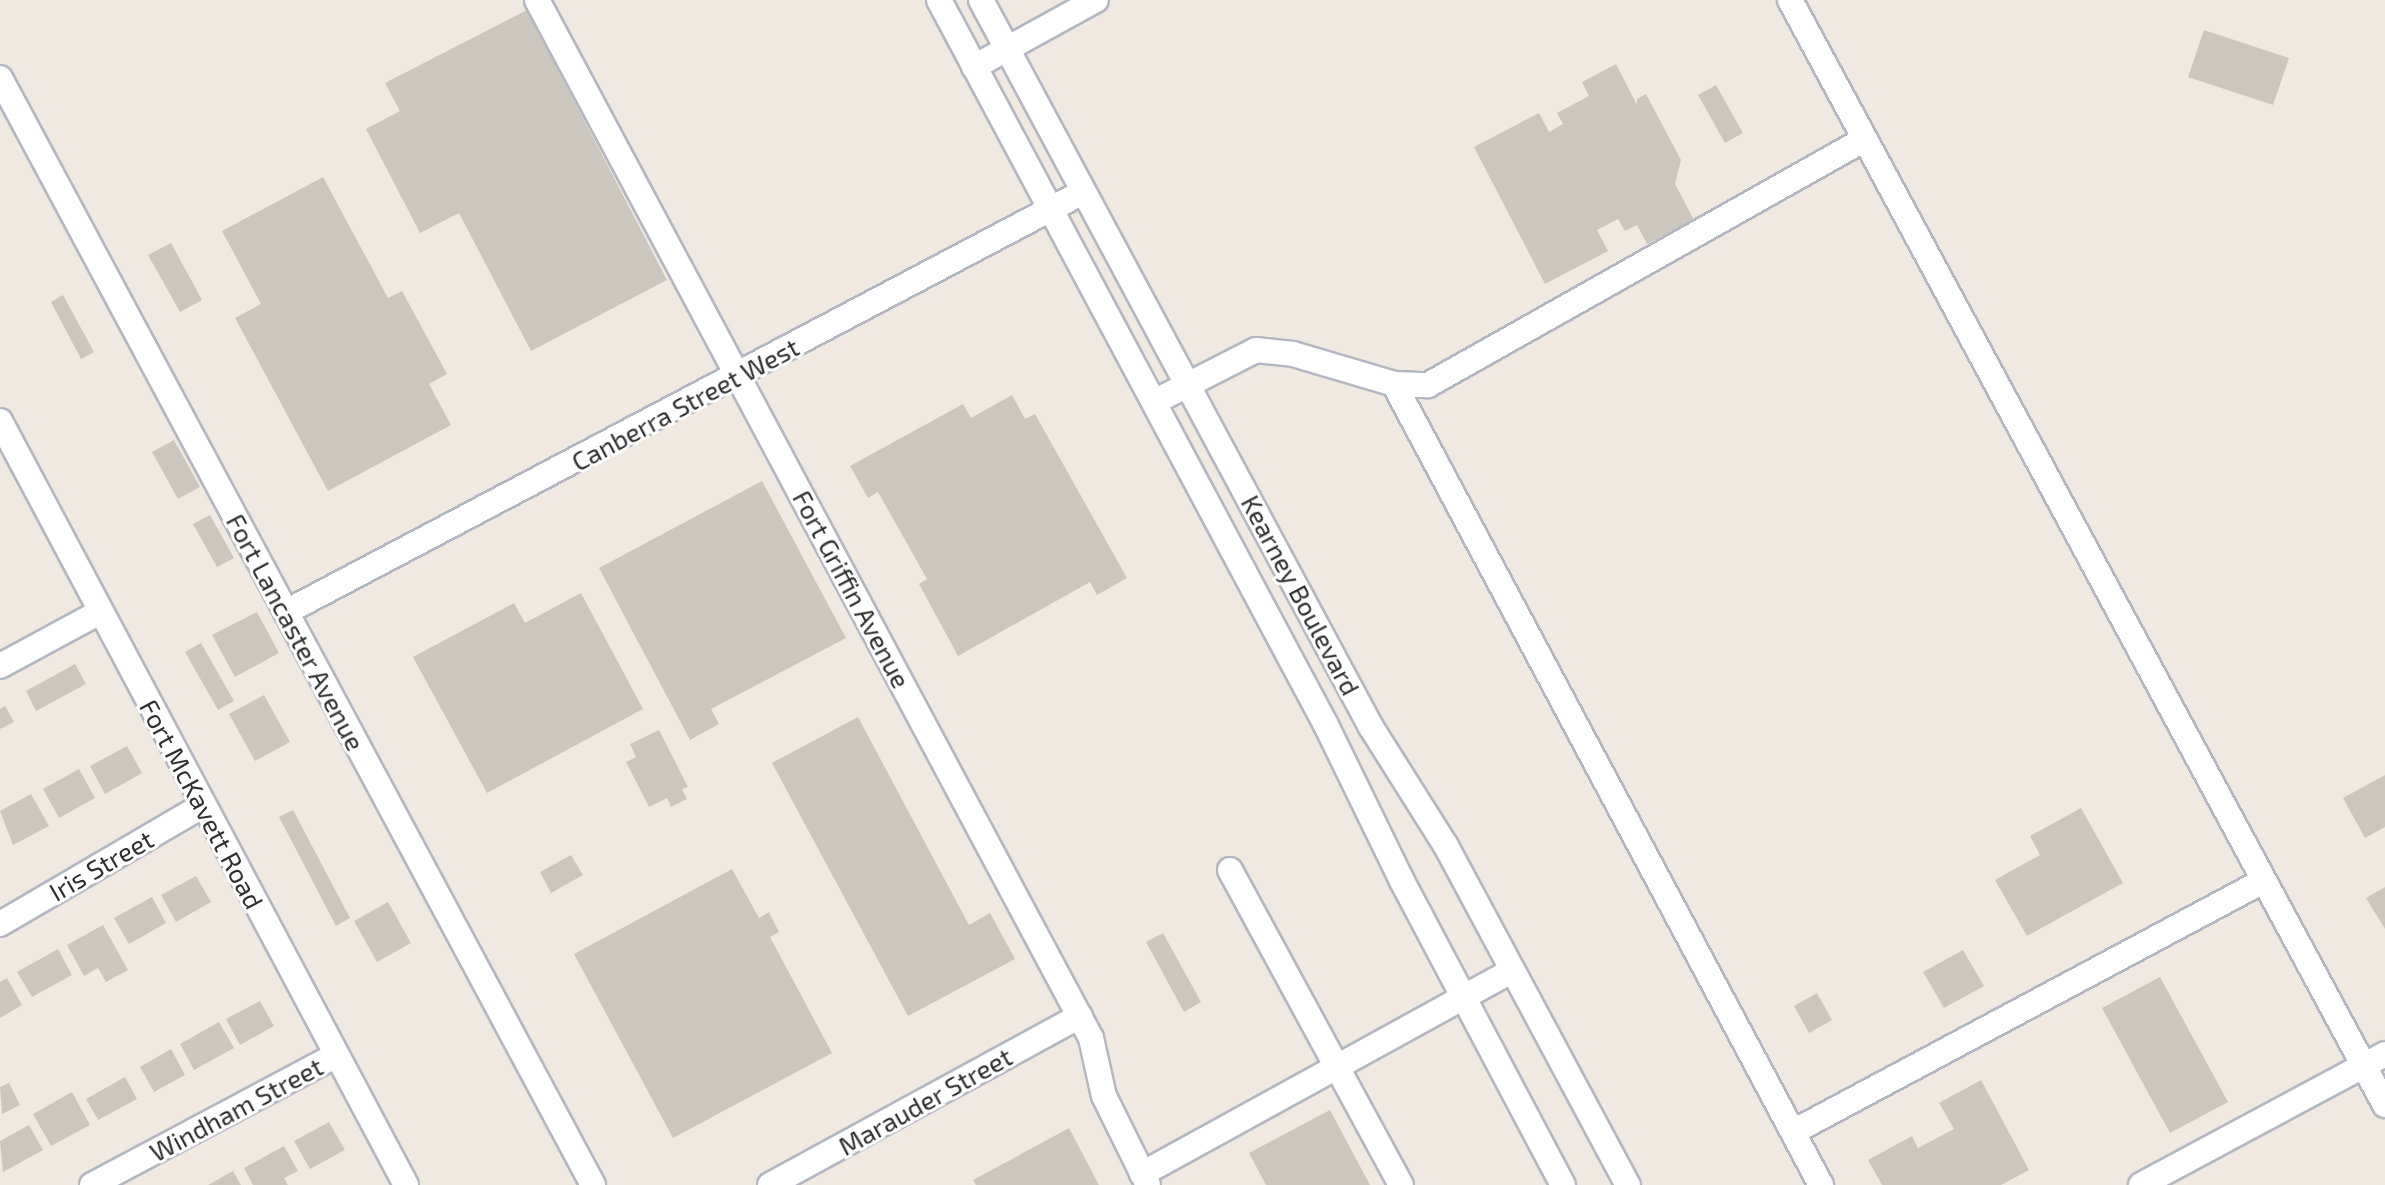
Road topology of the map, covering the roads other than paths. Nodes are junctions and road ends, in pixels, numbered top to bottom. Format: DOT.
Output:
graph roads {
  1 [pos="537,0"];
  2 [pos="939,0"];
  3 [pos="981,0"];
  4 [pos="1096,0"];
  5 [pos="1790,0"];
  6 [pos="1007,50"];
  7 [pos="974,67"];
  8 [pos="0,78"];
  9 [pos="1865,139"];
  10 [pos="1083,192"];
  11 [pos="1049,210"];
  12 [pos="738,377"];
  13 [pos="1188,384"];
  14 [pos="1394,384"];
  15 [pos="1154,402"];
  16 [pos="0,421"];
  17 [pos="100,612"];
  18 [pos="286,612"];
  19 [pos="0,666"];
  20 [pos="202,806"];
  21 [pos="1230,870"];
  22 [pos="2263,881"];
  23 [pos="0,924"];
  24 [pos="1512,971"];
  25 [pos="1463,998"];
  26 [pos="1080,1016"];
  27 [pos="337,1055"];
  28 [pos="2374,1060"];
  29 [pos="1337,1067"];
  30 [pos="2385,1105"];
  31 [pos="1793,1132"];
  32 [pos="1145,1179"];
  33 [pos="92,1185"];
  34 [pos="406,1185"];
  35 [pos="593,1185"];
  36 [pos="770,1185"];
  37 [pos="1401,1185"];
  38 [pos="1563,1185"];
  39 [pos="1628,1185"];
  40 [pos="1821,1185"];
  41 [pos="2141,1185"];
  1 -- 12 [label="street, Fort Griffin Avenue"];
  2 -- 7 [label="street, Kearney Boulevard"];
  3 -- 6 [label="street, Kearney Boulevard"];
  4 -- 6 [label="street"];
  5 -- 9 [label="street"];
  6 -- 7 [label="street"];
  6 -- 10 [label="street, Kearney Boulevard"];
  7 -- 11 [label="street, Kearney Boulevard"];
  8 -- 18 [label="street, Fort Lancaster Avenue"];
  9 -- 14 [label="street"];
  9 -- 22 [label="street"];
  10 -- 11 [label="street, Canberra Street West"];
  10 -- 13 [label="street, Kearney Boulevard"];
  11 -- 12 [label="street, Canberra Street West"];
  11 -- 15 [label="street, Kearney Boulevard"];
  12 -- 18 [label="street, Canberra Street West"];
  12 -- 26 [label="street, Fort Griffin Avenue"];
  13 -- 14 [label="street"];
  13 -- 15 [label="street"];
  13 -- 24 [label="street, Kearney Boulevard"];
  14 -- 31 [label="street"];
  15 -- 25 [label="street, Kearney Boulevard"];
  16 -- 17 [label="street, Fort McKavett Road"];
  17 -- 19 [label="street"];
  17 -- 20 [label="street, Fort McKavett Road"];
  18 -- 35 [label="street, Fort Lancaster Avenue"];
  20 -- 23 [label="street, Iris Street"];
  20 -- 27 [label="street, Fort McKavett Road"];
  21 -- 29 [label="street"];
  22 -- 28 [label="street"];
  22 -- 31 [label="street"];
  24 -- 25 [label="street"];
  24 -- 39 [label="street, Kearney Boulevard"];
  25 -- 29 [label="street"];
  25 -- 38 [label="street, Kearney Boulevard"];
  26 -- 32 [label="street, Fort Griffin Avenue"];
  26 -- 36 [label="street, Marauder Street"];
  27 -- 33 [label="street, Windham Street"];
  27 -- 34 [label="street, Fort McKavett Road"];
  28 -- 30 [label="street"];
  28 -- 41 [label="street"];
  29 -- 32 [label="street"];
  29 -- 37 [label="street"];
  31 -- 40 [label="street"];
}
